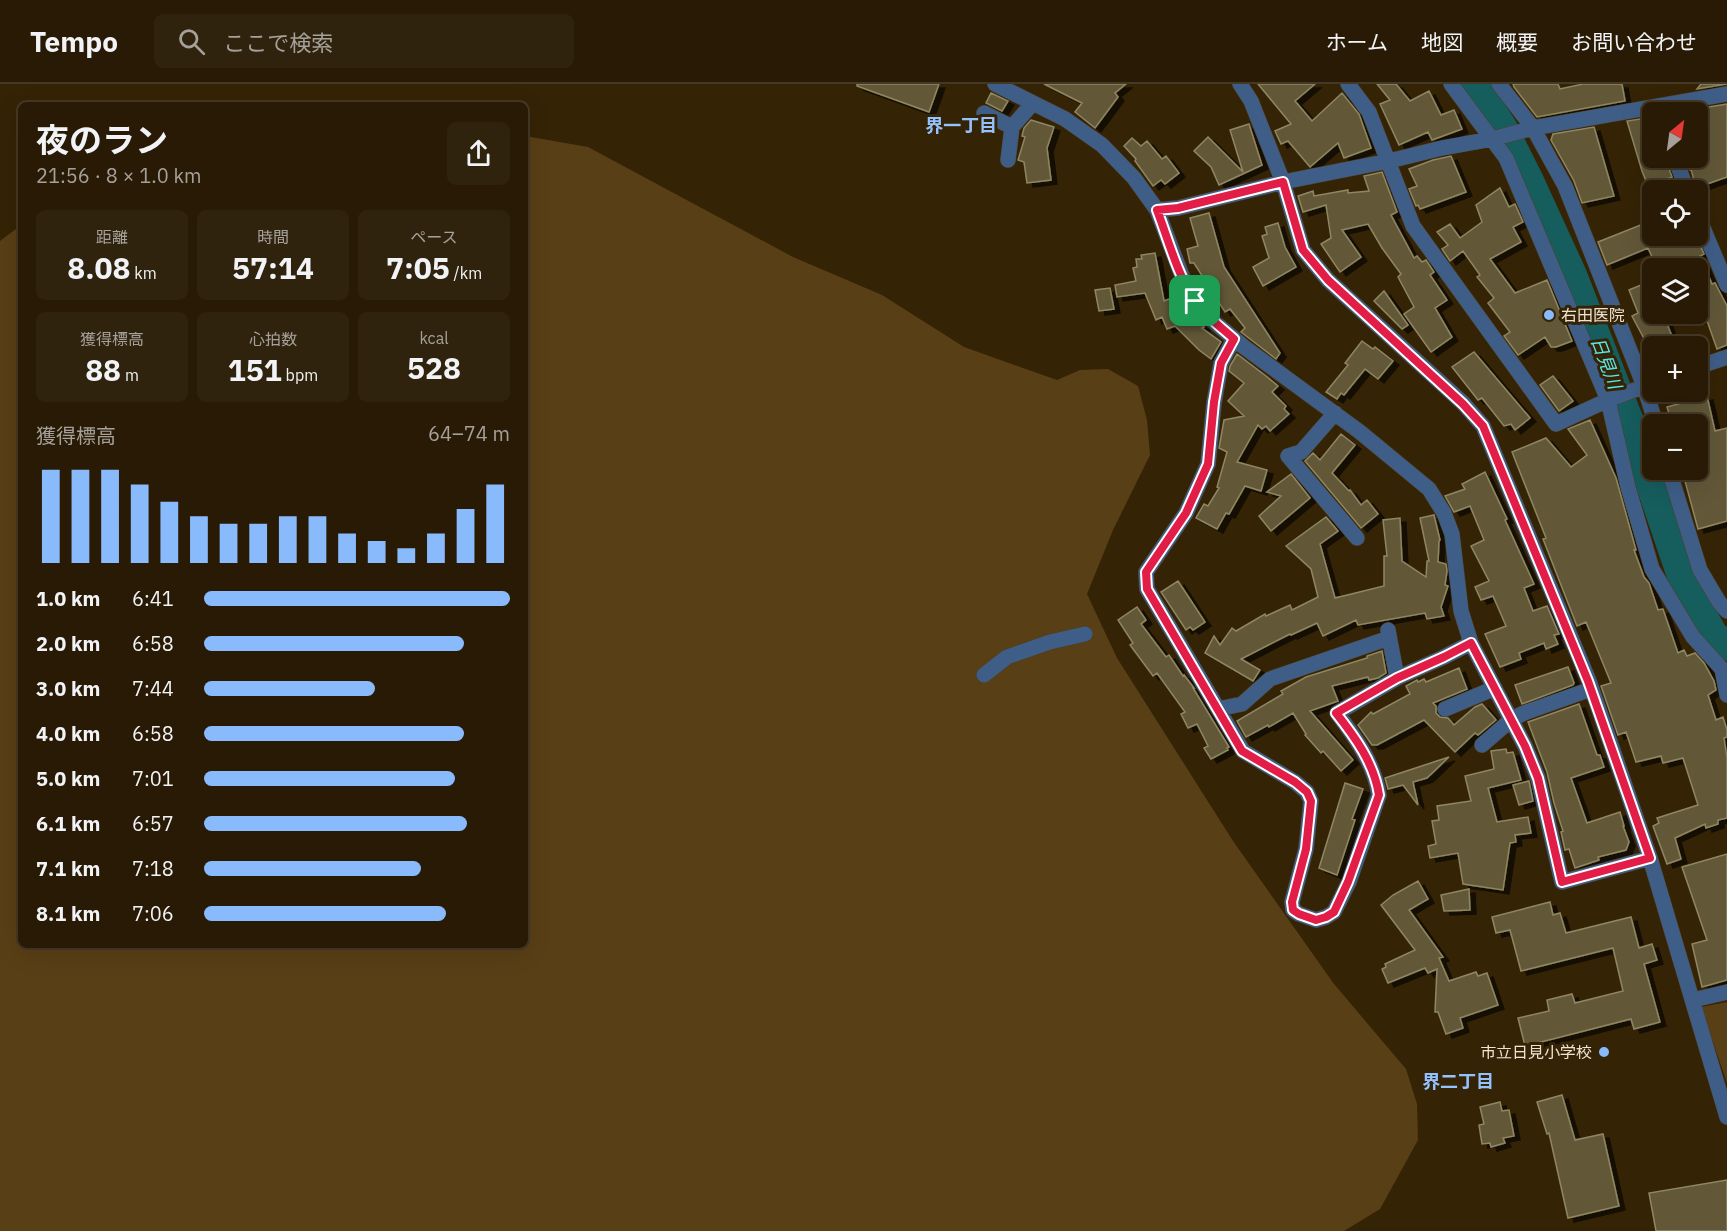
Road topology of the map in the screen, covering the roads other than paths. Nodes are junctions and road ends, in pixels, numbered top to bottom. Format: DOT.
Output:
graph roads {
  1 [pos="995,84"];
  2 [pos="1240,84"];
  3 [pos="1348,84"];
  4 [pos="1451,84"];
  5 [pos="1499,84"];
  6 [pos="1727,94"];
  7 [pos="1692,102"];
  8 [pos="1033,103"];
  9 [pos="1642,112"];
  10 [pos="984,113"];
  11 [pos="1012,127"];
  12 [pos="1533,128"];
  13 [pos="1492,139"];
  14 [pos="1008,160"];
  15 [pos="1389,161"];
  16 [pos="1283,182"];
  17 [pos="1157,210"];
  18 [pos="1708,240"];
  19 [pos="1727,285"];
  20 [pos="1234,339"];
  21 [pos="1727,357"];
  22 [pos="1708,364"];
  23 [pos="1642,371"];
  24 [pos="1642,387"];
  25 [pos="1608,400"];
  26 [pos="1335,414"];
  27 [pos="1672,480"];
  28 [pos="1357,538"];
  29 [pos="1727,611"];
  30 [pos="1084,634"];
  31 [pos="1471,643"];
  32 [pos="1724,671"];
  33 [pos="984,675"];
  34 [pos="1397,678"];
  35 [pos="1495,688"];
  36 [pos="1591,689"];
  37 [pos="1727,695"];
  38 [pos="1218,709"];
  39 [pos="1445,709"];
  40 [pos="1512,719"];
  41 [pos="1482,745"];
  42 [pos="1650,858"];
  43 [pos="1727,992"];
  44 [pos="1693,1000"];
  45 [pos="1727,1117"];
  1 -- 8 [label="street"];
  2 -- 16 [label="street"];
  3 -- 15 [label="street"];
  4 -- 13 [label="street"];
  5 -- 12 [label="street"];
  6 -- 7 [label="street"];
  8 -- 11 [label="street"];
  8 -- 17 [label="street"];
  9 -- 12 [label="street"];
  10 -- 11 [label="street"];
  11 -- 14 [label="street"];
  12 -- 13 [label="street"];
  12 -- 23 [label="street"];
  13 -- 15 [label="street"];
  13 -- 25 [label="street"];
  15 -- 16 [label="street"];
  15 -- 25 [label="street"];
  16 -- 17 [label="street"];
  16 -- 36 [label="street"];
  17 -- 20 [label="street"];
  18 -- 19 [label="street"];
  20 -- 26 [label="street"];
  20 -- 38 [label="street"];
  21 -- 22 [label="street"];
  24 -- 25 [label="street"];
  25 -- 32 [label="street"];
  26 -- 28 [label="street"];
  26 -- 31 [label="street"];
  27 -- 29 [label="street"];
  30 -- 33 [label="street"];
  31 -- 34 [label="street"];
  31 -- 35 [label="street"];
  32 -- 37 [label="street"];
  34 -- 38 [label="street"];
  34 -- 38 [label="street"];
  35 -- 39 [label="street"];
  35 -- 40 [label="street"];
  36 -- 40 [label="street"];
  36 -- 42 [label="street"];
  40 -- 41 [label="street"];
  40 -- 42 [label="street"];
  42 -- 44 [label="street"];
  43 -- 44 [label="street"];
  44 -- 45 [label="street"];
}
